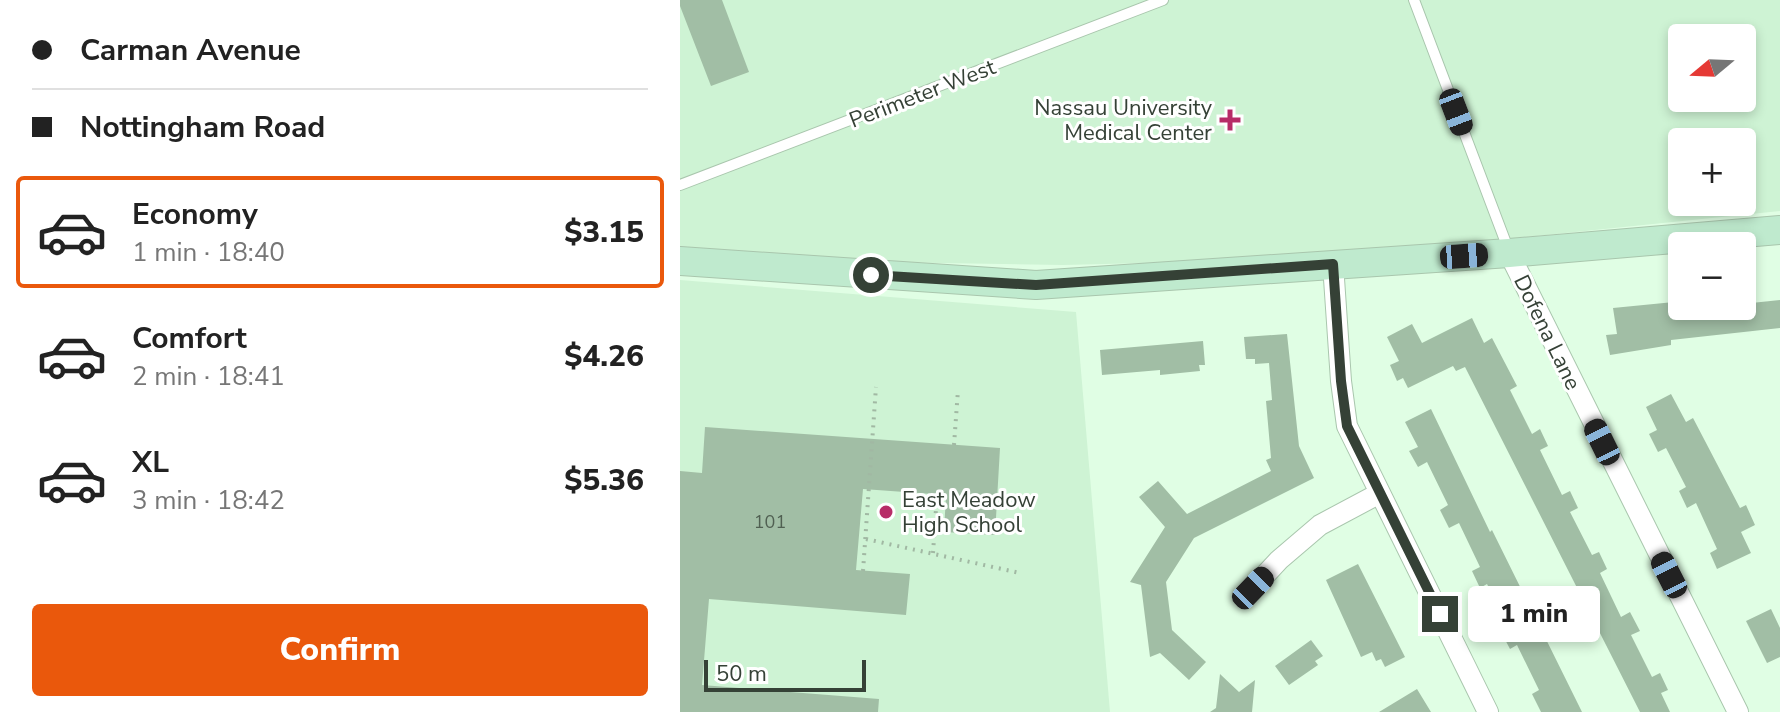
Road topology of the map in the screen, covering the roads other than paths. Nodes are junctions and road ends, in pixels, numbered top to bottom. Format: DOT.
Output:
graph roads {
  1 [pos="1163,0"];
  2 [pos="1414,0"];
  3 [pos="680,185"];
  4 [pos="1780,230"];
  5 [pos="1509,253"];
  6 [pos="680,261"];
  7 [pos="1333,264"];
  8 [pos="1380,493"];
  9 [pos="1253,588"];
  10 [pos="1488,712"];
  11 [pos="1738,712"];
  1 -- 3 [label="lane, Perimeter West"];
  2 -- 5 [label="lane"];
  4 -- 5 [label="main road"];
  5 -- 7 [label="main road"];
  5 -- 11 [label="street, Dofena Lane"];
  6 -- 7 [label="main road"];
  7 -- 8 [label="street"];
  8 -- 9 [label="street"];
  8 -- 10 [label="street"];
}
